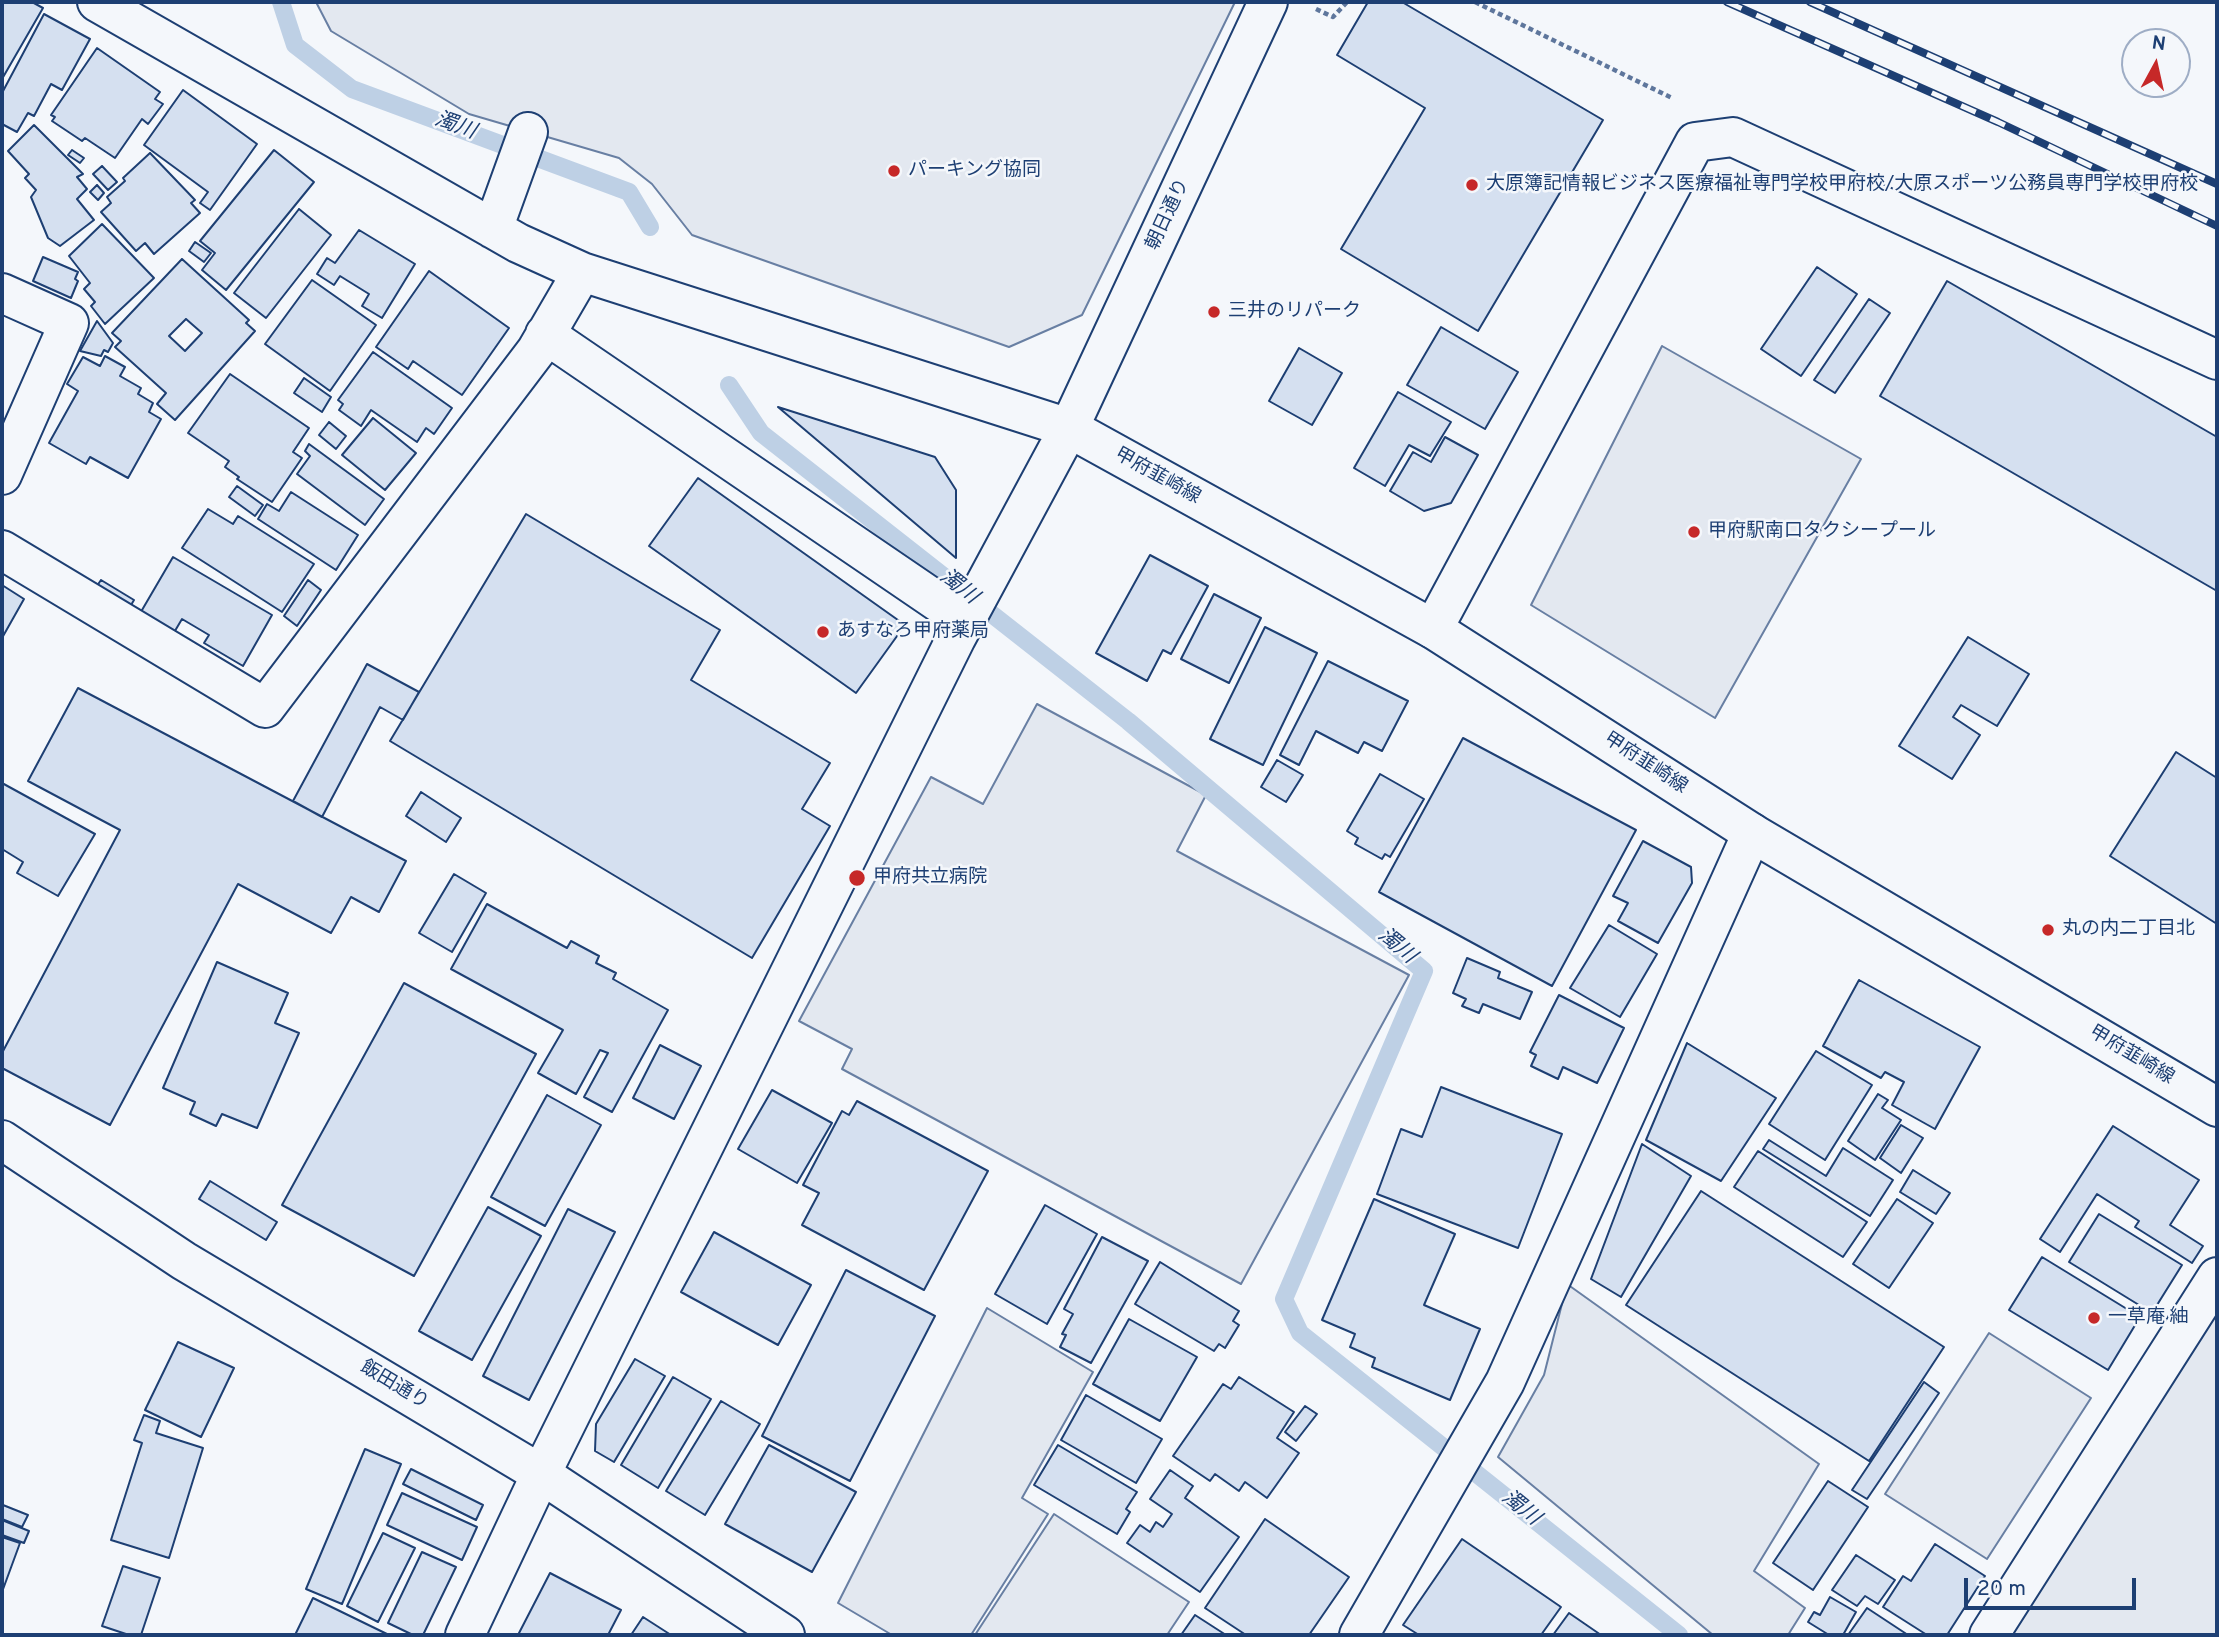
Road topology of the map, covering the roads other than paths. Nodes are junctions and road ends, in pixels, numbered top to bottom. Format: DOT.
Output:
graph roads {
  1 [pos="97,2"];
  2 [pos="1268,2"];
  3 [pos="528,132"];
  4 [pos="493,229"];
  5 [pos="582,272"];
  6 [pos="2,293"];
  7 [pos="545,334"];
  8 [pos="2217,360"];
  9 [pos="1069,428"];
  10 [pos="2,475"];
  11 [pos="2,550"];
  12 [pos="965,621"];
  13 [pos="1433,629"];
  14 [pos="1752,833"];
  15 [pos="2217,1107"];
  16 [pos="2,1140"];
  17 [pos="2217,1277"];
  18 [pos="541,1474"];
  19 [pos="780,1634"];
  20 [pos="465,1635"];
  21 [pos="1359,1635"];
  22 [pos="1989,1635"];
  1 -- 4 [label="street, 甲府韮崎線"];
  2 -- 9 [label="street, 朝日通り"];
  3 -- 4 [label="street"];
  4 -- 5 [label="street, 甲府韮崎線"];
  5 -- 7 [label="street"];
  5 -- 9 [label="street, 甲府韮崎線"];
  6 -- 10 [label="street"];
  7 -- 11 [label="street"];
  7 -- 12 [label="street"];
  8 -- 13 [label="street"];
  9 -- 12 [label="street, 朝日通り"];
  9 -- 13 [label="street, 甲府韮崎線"];
  12 -- 18 [label="street, 朝日通り"];
  13 -- 14 [label="street, 甲府韮崎線"];
  14 -- 15 [label="street, 甲府韮崎線"];
  14 -- 21 [label="street"];
  16 -- 18 [label="street, 飯田通り"];
  17 -- 22 [label="street"];
  18 -- 19 [label="street, 飯田通り"];
  18 -- 20 [label="street, 朝日通り"];
}
